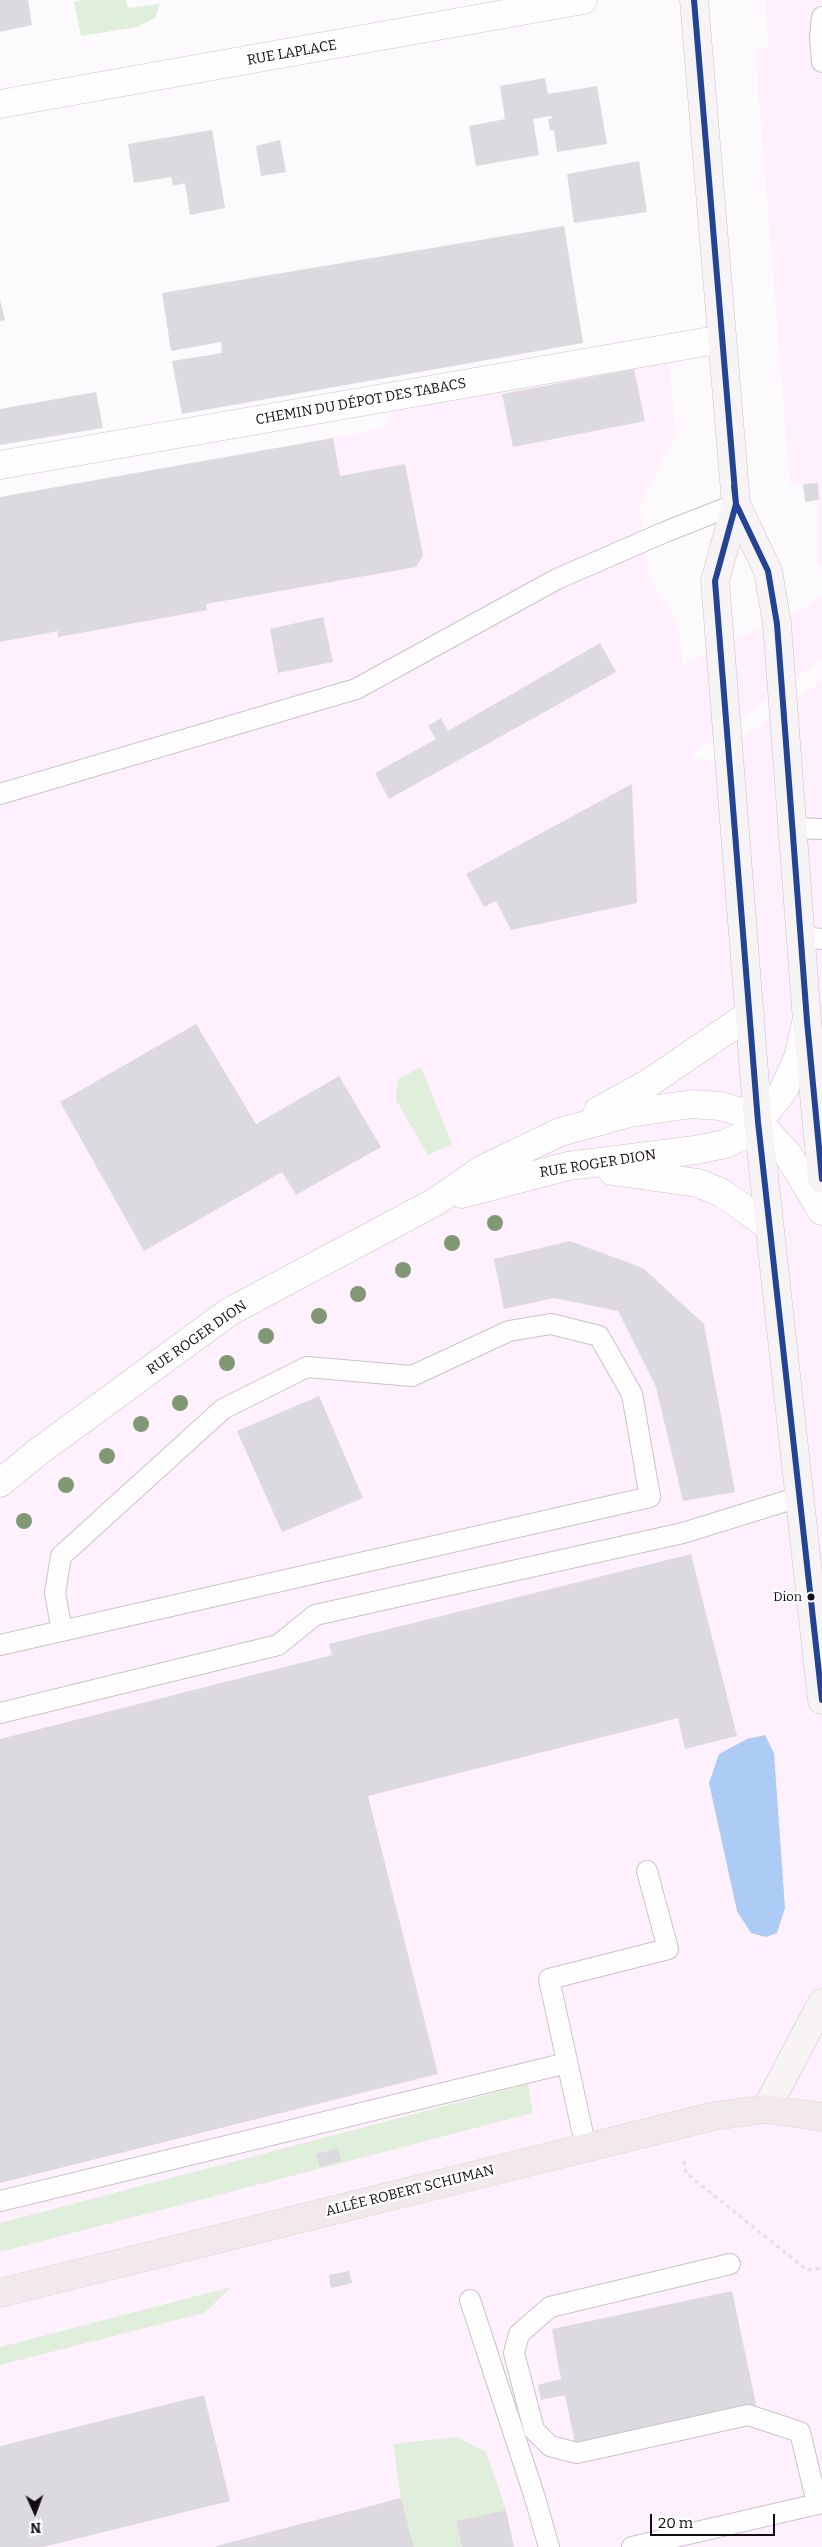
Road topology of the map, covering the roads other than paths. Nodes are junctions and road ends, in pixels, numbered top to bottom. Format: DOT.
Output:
graph roads {
  1 [pos="583,0"];
  2 [pos="694,0"];
  3 [pos="822,17"];
  4 [pos="822,62"];
  5 [pos="0,104"];
  6 [pos="722,338"];
  7 [pos="0,465"];
  8 [pos="736,504"];
  9 [pos="0,794"];
  10 [pos="792,828"];
  11 [pos="822,829"];
  12 [pos="811,938"];
  13 [pos="750,1014"];
  14 [pos="807,1021"];
  15 [pos="758,1122"];
  16 [pos="560,1132"];
  17 [pos="568,1166"];
  18 [pos="822,1179"];
  19 [pos="435,1202"];
  20 [pos="822,1211"];
  21 [pos="769,1226"];
  22 [pos="0,1483"];
  23 [pos="799,1497"];
  24 [pos="62,1630"];
  25 [pos="0,1645"];
  26 [pos="822,1700"];
  27 [pos="0,1713"];
  28 [pos="647,1871"];
  29 [pos="822,2003"];
  30 [pos="567,2063"];
  31 [pos="766,2109"];
  32 [pos="822,2117"];
  33 [pos="586,2148"];
  34 [pos="0,2201"];
  35 [pos="730,2264"];
  36 [pos="0,2293"];
  37 [pos="470,2300"];
  38 [pos="820,2503"];
  39 [pos="549,2547"];
  40 [pos="632,2547"];
  1 -- 5 [label="street, RUE LAPLACE"];
  2 -- 6 [label="main road"];
  3 -- 4 [label="lane"];
  6 -- 7 [label="street, CHEMIN DU DÉPOT DES TABACS"];
  6 -- 8 [label="main road"];
  8 -- 9 [label="lane"];
  8 -- 10 [label="main road"];
  8 -- 13 [label="main road"];
  10 -- 11 [label="lane"];
  10 -- 12 [label="main road"];
  12 -- 14 [label="main road"];
  13 -- 15 [label="main road"];
  13 -- 16 [label="street"];
  14 -- 15 [label="street, RUE ROGER DION"];
  14 -- 18 [label="main road"];
  15 -- 16 [label="street, RUE ROGER DION"];
  15 -- 17 [label="street, RUE ROGER DION"];
  15 -- 20 [label="street, RUE ROGER DION"];
  15 -- 21 [label="main road"];
  16 -- 19 [label="street, RUE ROGER DION"];
  17 -- 19 [label="street, RUE ROGER DION"];
  17 -- 21 [label="street"];
  19 -- 22 [label="street, RUE ROGER DION"];
  21 -- 23 [label="main road"];
  23 -- 26 [label="main road"];
  23 -- 27 [label="lane"];
  24 -- 24 [label="lane"];
  24 -- 25 [label="lane"];
  28 -- 30 [label="lane"];
  29 -- 31 [label="main road"];
  30 -- 33 [label="lane"];
  30 -- 34 [label="lane"];
  31 -- 32 [label="main road, ALLÉE ROBERT SCHUMAN"];
  31 -- 33 [label="main road, ALLÉE ROBERT SCHUMAN"];
  33 -- 36 [label="main road, ALLÉE ROBERT SCHUMAN"];
  35 -- 38 [label="lane"];
  37 -- 39 [label="lane"];
  38 -- 40 [label="lane"];
}
